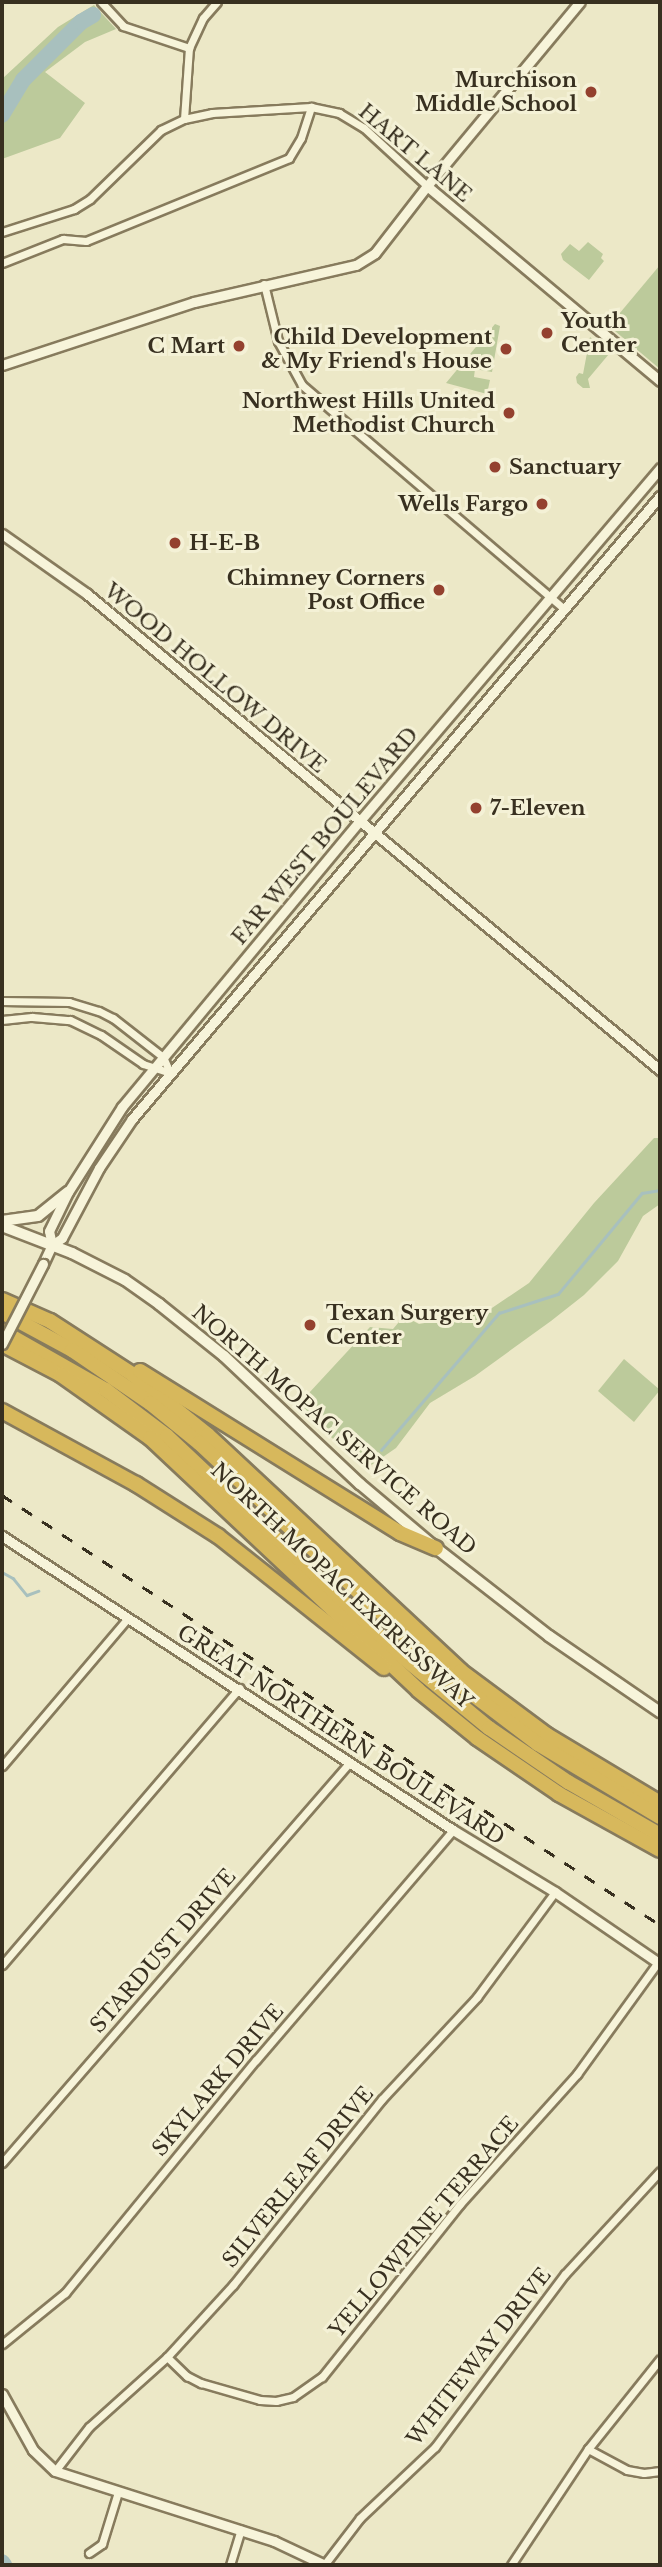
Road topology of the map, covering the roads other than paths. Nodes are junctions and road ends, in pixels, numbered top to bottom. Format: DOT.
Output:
graph roads {
  1 [pos="101,2"];
  2 [pos="217,2"];
  3 [pos="580,2"];
  4 [pos="189,48"];
  5 [pos="311,107"];
  6 [pos="184,119"];
  7 [pos="427,186"];
  8 [pos="2,233"];
  9 [pos="2,263"];
  10 [pos="264,284"];
  11 [pos="2,365"];
  12 [pos="660,381"];
  13 [pos="660,468"];
  14 [pos="660,496"];
  15 [pos="2,534"];
  16 [pos="550,597"];
  17 [pos="564,609"];
  18 [pos="359,822"];
  19 [pos="372,833"];
  20 [pos="2,1002"];
  21 [pos="2,1020"];
  22 [pos="163,1057"];
  23 [pos="153,1070"];
  24 [pos="660,1070"];
  25 [pos="170,1073"];
  26 [pos="68,1192"];
  27 [pos="2,1221"];
  28 [pos="2,1226"];
  29 [pos="52,1245"];
  30 [pos="2,1300"];
  31 [pos="2,1312"];
  32 [pos="2,1331"];
  33 [pos="2,1344"];
  34 [pos="106,1355"];
  35 [pos="2,1412"];
  36 [pos="2,1536"];
  37 [pos="436,1548"];
  38 [pos="128,1618"];
  39 [pos="239,1688"];
  40 [pos="418,1690"];
  41 [pos="660,1712"];
  42 [pos="349,1762"];
  43 [pos="2,1766"];
  44 [pos="660,1803"];
  45 [pos="660,1817"];
  46 [pos="453,1830"];
  47 [pos="660,1835"];
  48 [pos="660,1850"];
  49 [pos="555,1892"];
  50 [pos="659,1963"];
  51 [pos="2,1965"];
  52 [pos="2,2163"];
  53 [pos="660,2171"];
  54 [pos="2,2344"];
  55 [pos="167,2357"];
  56 [pos="660,2359"];
  57 [pos="2,2394"];
  58 [pos="588,2449"];
  59 [pos="55,2471"];
  60 [pos="660,2472"];
  61 [pos="118,2492"];
  62 [pos="241,2530"];
  63 [pos="89,2553"];
  64 [pos="230,2565"];
  65 [pos="324,2565"];
  66 [pos="511,2565"];
  1 -- 4 [label="street"];
  2 -- 4 [label="street"];
  3 -- 7 [label="street"];
  4 -- 6 [label="street"];
  5 -- 6 [label="street, HART LANE"];
  5 -- 7 [label="street, HART LANE"];
  5 -- 9 [label="street"];
  6 -- 8 [label="street, HART LANE"];
  7 -- 10 [label="street"];
  7 -- 12 [label="street, HART LANE"];
  10 -- 11 [label="street"];
  10 -- 16 [label="street"];
  13 -- 16 [label="street, FAR WEST BOULEVARD"];
  14 -- 17 [label="street, FAR WEST BOULEVARD"];
  15 -- 18 [label="street, WOOD HOLLOW DRIVE"];
  16 -- 17 [label="street"];
  16 -- 18 [label="street, FAR WEST BOULEVARD"];
  17 -- 19 [label="street, FAR WEST BOULEVARD"];
  18 -- 19 [label="street, WOOD HOLLOW DRIVE"];
  18 -- 22 [label="street, FAR WEST BOULEVARD"];
  19 -- 24 [label="street, WOOD HOLLOW DRIVE"];
  19 -- 25 [label="street, FAR WEST BOULEVARD"];
  20 -- 22 [label="street"];
  21 -- 23 [label="street"];
  22 -- 23 [label="street, FAR WEST BOULEVARD"];
  22 -- 25 [label="street"];
  23 -- 25 [label="street"];
  23 -- 26 [label="street, FAR WEST BOULEVARD"];
  25 -- 29 [label="street, FAR WEST BOULEVARD"];
  26 -- 27 [label="main road"];
  26 -- 29 [label="street, FAR WEST BOULEVARD"];
  28 -- 29 [label="main road, NORTH MOPAC SERVICE ROAD"];
  29 -- 33 [label="street, FAR WEST BOULEVARD, bridge"];
  29 -- 37 [label="main road, NORTH MOPAC SERVICE ROAD"];
  30 -- 34 [label="highway, NORTH MOPAC EXPRESSWAY"];
  31 -- 45 [label="highway"];
  32 -- 47 [label="highway"];
  33 -- 40 [label="highway, NORTH MOPAC EXPRESSWAY"];
  34 -- 37 [label="highway"];
  34 -- 44 [label="highway, NORTH MOPAC EXPRESSWAY"];
  35 -- 40 [label="highway"];
  36 -- 38 [label="street, GREAT NORTHERN BOULEVARD"];
  37 -- 41 [label="main road, NORTH MOPAC SERVICE ROAD"];
  38 -- 39 [label="street, GREAT NORTHERN BOULEVARD"];
  38 -- 43 [label="street"];
  39 -- 42 [label="street, GREAT NORTHERN BOULEVARD"];
  39 -- 51 [label="street"];
  40 -- 48 [label="highway, NORTH MOPAC EXPRESSWAY"];
  42 -- 46 [label="street, GREAT NORTHERN BOULEVARD"];
  42 -- 52 [label="street, STARDUST DRIVE"];
  46 -- 49 [label="street, GREAT NORTHERN BOULEVARD"];
  46 -- 54 [label="street, SKYLARK DRIVE"];
  49 -- 50 [label="street, GREAT NORTHERN BOULEVARD"];
  49 -- 55 [label="street, SILVERLEAF DRIVE"];
  50 -- 55 [label="street, YELLOWPINE TERRACE"];
  53 -- 65 [label="street, WHITEWAY DRIVE"];
  55 -- 59 [label="street, SILVERLEAF DRIVE"];
  56 -- 58 [label="street"];
  57 -- 59 [label="street"];
  58 -- 60 [label="street"];
  58 -- 66 [label="street"];
  59 -- 61 [label="street"];
  61 -- 62 [label="street"];
  61 -- 63 [label="street"];
  62 -- 64 [label="street"];
  62 -- 65 [label="street"];
}
